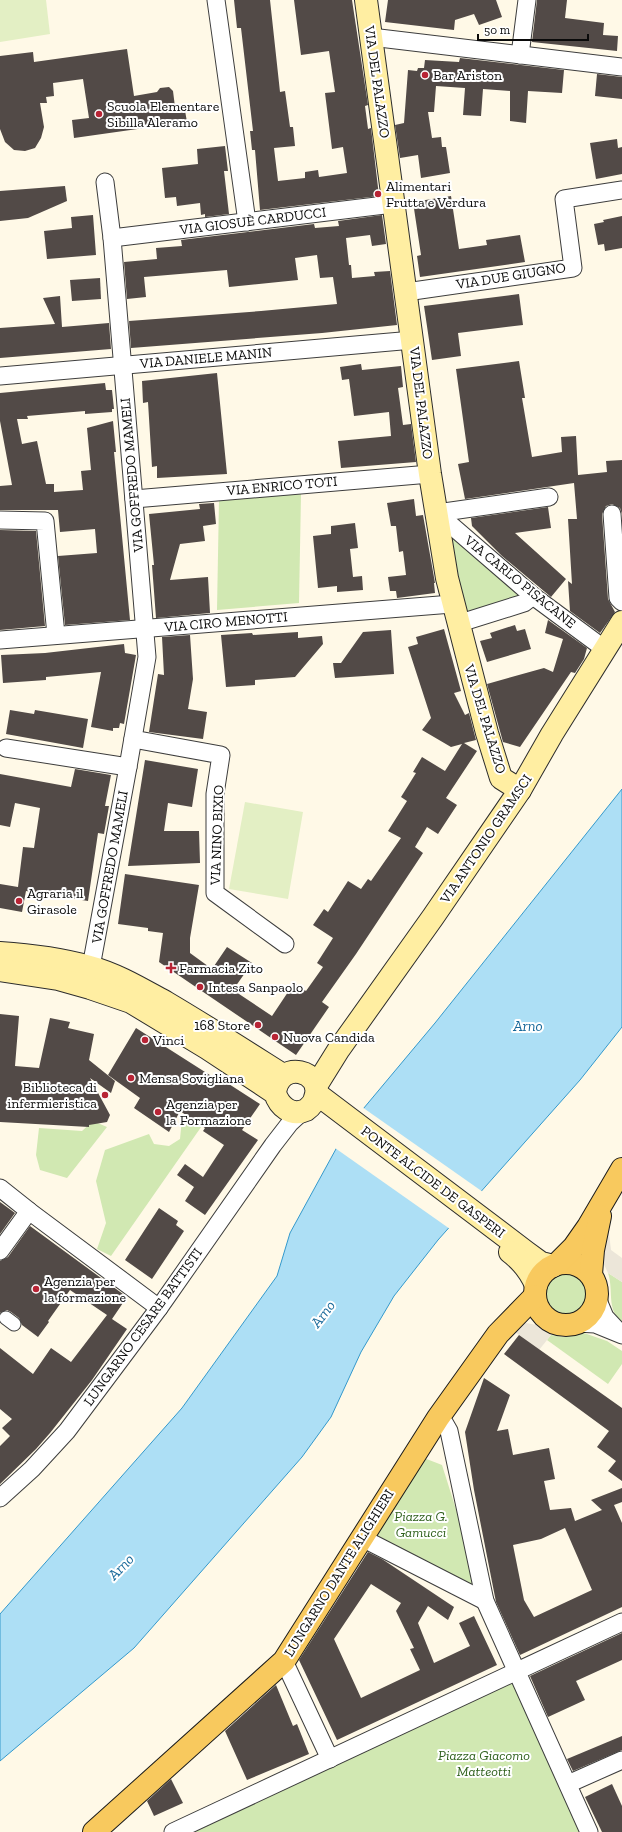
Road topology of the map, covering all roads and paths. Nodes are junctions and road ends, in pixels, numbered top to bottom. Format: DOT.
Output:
graph roads {
  1 [pos="216,0"];
  2 [pos="366,0"];
  3 [pos="527,0"];
  4 [pos="371,36"];
  5 [pos="520,55"];
  6 [pos="622,67"];
  7 [pos="105,182"];
  8 [pos="622,190"];
  9 [pos="393,204"];
  10 [pos="246,222"];
  11 [pos="112,238"];
  12 [pos="406,292"];
  13 [pos="413,340"];
  14 [pos="122,366"];
  15 [pos="0,376"];
  16 [pos="430,474"];
  17 [pos="549,497"];
  18 [pos="134,499"];
  19 [pos="437,513"];
  20 [pos="612,514"];
  21 [pos="0,520"];
  22 [pos="534,596"];
  23 [pos="622,602"];
  24 [pos="455,614"];
  25 [pos="622,622"];
  26 [pos="145,628"];
  27 [pos="56,635"];
  28 [pos="0,640"];
  29 [pos="606,650"];
  30 [pos="133,739"];
  31 [pos="6,748"];
  32 [pos="128,767"];
  33 [pos="520,790"];
  34 [pos="285,944"];
  35 [pos="0,953"];
  36 [pos="91,967"];
  37 [pos="0,970"];
  38 [pos="304,1096"];
  39 [pos="622,1169"];
  40 [pos="0,1188"];
  41 [pos="606,1196"];
  42 [pos="29,1211"];
  43 [pos="0,1251"];
  44 [pos="523,1256"];
  45 [pos="555,1264"];
  46 [pos="591,1274"];
  47 [pos="536,1291"];
  48 [pos="597,1298"];
  49 [pos="159,1308"];
  50 [pos="546,1317"];
  51 [pos="576,1323"];
  52 [pos="498,1334"];
  53 [pos="622,1335"];
  54 [pos="438,1418"];
  55 [pos="0,1498"];
  56 [pos="362,1538"];
  57 [pos="485,1601"];
  58 [pos="622,1622"];
  59 [pos="284,1661"];
  60 [pos="518,1671"];
  61 [pos="330,1759"];
  62 [pos="622,1760"];
  63 [pos="568,1784"];
  64 [pos="94,1832"];
  65 [pos="173,1832"];
  66 [pos="589,1832"];
  1 -- 10 [label="street"];
  2 -- 4 [label="main road, VIA DEL PALAZZO"];
  3 -- 5 [label="street"];
  4 -- 5 [label="street"];
  4 -- 9 [label="main road, VIA DEL PALAZZO"];
  5 -- 6 [label="street"];
  7 -- 11 [label="street, VIA GOFFREDO MAMELI"];
  8 -- 12 [label="street, VIA DUE GIUGNO"];
  9 -- 10 [label="street, VIA GIOSUÈ CARDUCCI"];
  9 -- 12 [label="main road, VIA DEL PALAZZO"];
  10 -- 11 [label="street, VIA GIOSUÈ CARDUCCI"];
  11 -- 14 [label="street, VIA GOFFREDO MAMELI"];
  12 -- 13 [label="main road, VIA DEL PALAZZO"];
  13 -- 14 [label="street, VIA DANIELE MANIN"];
  13 -- 16 [label="main road, VIA DEL PALAZZO"];
  14 -- 15 [label="street, VIA DANIELE MANIN"];
  14 -- 18 [label="street, VIA GOFFREDO MAMELI"];
  16 -- 18 [label="street, VIA ENRICO TOTI"];
  16 -- 19 [label="main road, VIA DEL PALAZZO"];
  17 -- 19 [label="street"];
  18 -- 26 [label="street, VIA GOFFREDO MAMELI"];
  19 -- 22 [label="street, VIA CARLO PISACANE"];
  19 -- 24 [label="main road, VIA DEL PALAZZO"];
  20 -- 23 [label="street"];
  21 -- 27 [label="street"];
  22 -- 24 [label="street, VIA CIRO MENOTTI"];
  22 -- 29 [label="street, VIA CARLO PISACANE"];
  24 -- 26 [label="street, VIA CIRO MENOTTI"];
  24 -- 33 [label="main road, VIA DEL PALAZZO"];
  25 -- 29 [label="main road, VIA ANTONIO GRAMSCI"];
  26 -- 27 [label="street, VIA CIRO MENOTTI"];
  26 -- 30 [label="street, VIA GOFFREDO MAMELI"];
  27 -- 28 [label="street, VIA CIRO MENOTTI"];
  29 -- 33 [label="main road, VIA ANTONIO GRAMSCI"];
  30 -- 32 [label="street, VIA GOFFREDO MAMELI"];
  30 -- 34 [label="street, VIA NINO BIXIO"];
  31 -- 32 [label="street"];
  32 -- 36 [label="street, VIA GOFFREDO MAMELI"];
  33 -- 38 [label="main road, VIA ANTONIO GRAMSCI"];
  35 -- 36 [label="main road"];
  36 -- 38 [label="main road"];
  37 -- 38 [label="main road"];
  38 -- 44 [label="main road, PONTE ALCIDE DE GASPERI"];
  38 -- 49 [label="street, LUNGARNO CESARE BATTISTI"];
  39 -- 41 [label="main road"];
  40 -- 42 [label="street"];
  41 -- 45 [label="main road"];
  41 -- 46 [label="main road"];
  42 -- 43 [label="street"];
  42 -- 49 [label="street"];
  44 -- 45 [label="main road, PONTE ALCIDE DE GASPERI"];
  44 -- 47 [label="main road, PONTE ALCIDE DE GASPERI"];
  45 -- 46 [label="main road"];
  45 -- 47 [label="main road"];
  46 -- 48 [label="main road"];
  47 -- 50 [label="main road"];
  47 -- 52 [label="main road, LUNGARNO DANTE ALIGHIERI"];
  48 -- 51 [label="main road"];
  48 -- 53 [label="street"];
  49 -- 55 [label="street, LUNGARNO CESARE BATTISTI"];
  50 -- 51 [label="main road"];
  50 -- 52 [label="main road, LUNGARNO DANTE ALIGHIERI"];
  51 -- 53 [label="street"];
  52 -- 54 [label="main road, LUNGARNO DANTE ALIGHIERI"];
  54 -- 56 [label="main road, LUNGARNO DANTE ALIGHIERI"];
  54 -- 57 [label="street"];
  56 -- 57 [label="street"];
  56 -- 59 [label="main road, LUNGARNO DANTE ALIGHIERI"];
  57 -- 60 [label="street"];
  58 -- 60 [label="street"];
  59 -- 61 [label="street"];
  59 -- 64 [label="main road, LUNGARNO DANTE ALIGHIERI"];
  60 -- 61 [label="street"];
  60 -- 63 [label="street"];
  61 -- 65 [label="street"];
  62 -- 63 [label="street"];
  63 -- 66 [label="street"];
}
